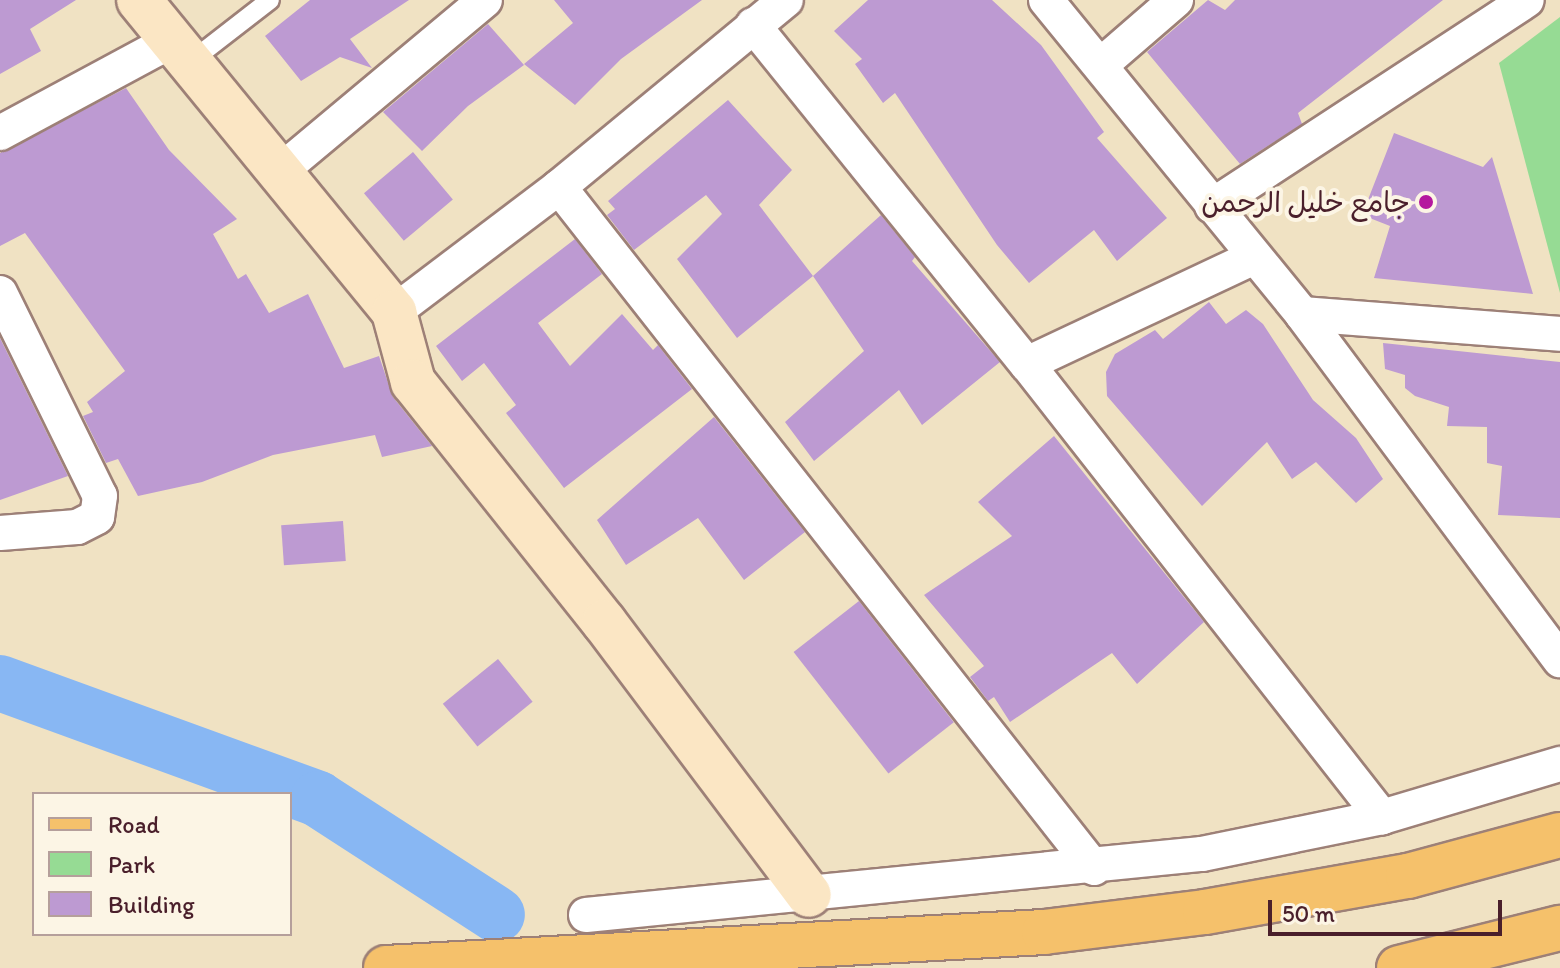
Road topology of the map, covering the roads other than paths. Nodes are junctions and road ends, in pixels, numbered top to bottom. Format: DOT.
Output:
graph roads {
  1 [pos="139,0"];
  2 [pos="270,0"];
  3 [pos="485,0"];
  4 [pos="786,0"];
  5 [pos="1046,0"];
  6 [pos="1176,0"];
  7 [pos="1527,0"];
  8 [pos="753,25"];
  9 [pos="180,52"];
  10 [pos="1102,64"];
  11 [pos="0,133"];
  12 [pos="277,174"];
  13 [pos="559,187"];
  14 [pos="1212,206"];
  15 [pos="1254,257"];
  16 [pos="0,293"];
  17 [pos="394,312"];
  18 [pos="1302,314"];
  19 [pos="1560,334"];
  20 [pos="1027,364"];
  21 [pos="0,533"];
  22 [pos="1560,660"];
  23 [pos="1560,764"];
  24 [pos="1382,817"];
  25 [pos="1560,835"];
  26 [pos="1094,868"];
  27 [pos="809,895"];
  28 [pos="586,915"];
  29 [pos="1560,928"];
  30 [pos="386,968"];
  31 [pos="1399,968"];
  1 -- 9 [label="street"];
  2 -- 9 [label="lane"];
  3 -- 12 [label="street"];
  4 -- 8 [label="street"];
  5 -- 10 [label="street"];
  6 -- 10 [label="street"];
  7 -- 14 [label="street"];
  8 -- 13 [label="street"];
  8 -- 20 [label="street"];
  9 -- 11 [label="street"];
  9 -- 12 [label="street"];
  10 -- 14 [label="street"];
  12 -- 17 [label="street"];
  13 -- 17 [label="street"];
  13 -- 26 [label="street"];
  14 -- 15 [label="street"];
  15 -- 18 [label="street"];
  15 -- 20 [label="street"];
  16 -- 21 [label="street"];
  17 -- 27 [label="street"];
  18 -- 19 [label="street"];
  18 -- 22 [label="street"];
  20 -- 24 [label="street"];
  23 -- 24 [label="street"];
  24 -- 26 [label="street"];
  25 -- 30 [label="main road"];
  26 -- 27 [label="street"];
  27 -- 28 [label="street"];
  29 -- 31 [label="main road"];
}
